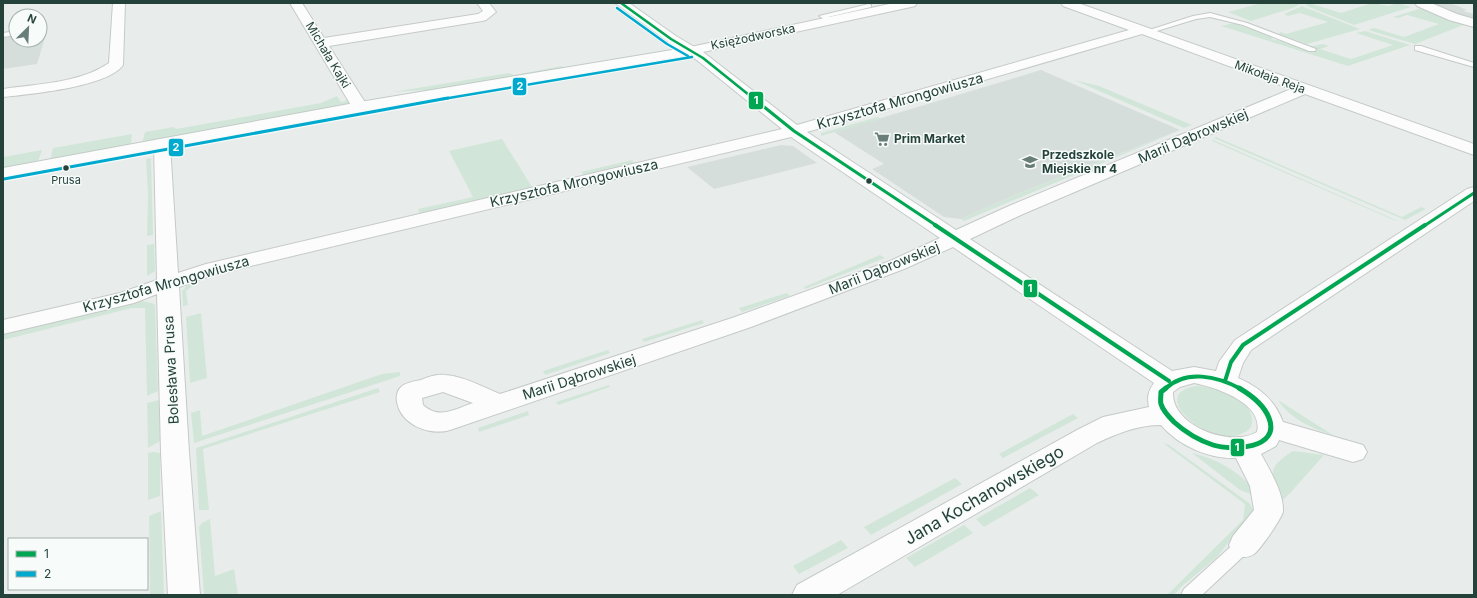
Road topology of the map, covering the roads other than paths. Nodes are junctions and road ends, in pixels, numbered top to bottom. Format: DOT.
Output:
graph roads {
  1 [pos="119,3"];
  2 [pos="296,3"];
  3 [pos="483,3"];
  4 [pos="620,3"];
  5 [pos="911,3"];
  6 [pos="1067,3"];
  7 [pos="1421,3"];
  8 [pos="869,6"];
  9 [pos="829,20"];
  10 [pos="1474,23"];
  11 [pos="1145,31"];
  12 [pos="320,43"];
  13 [pos="1418,48"];
  14 [pos="1312,49"];
  15 [pos="691,51"];
  16 [pos="1474,65"];
  17 [pos="1304,89"];
  18 [pos="3,94"];
  19 [pos="360,107"];
  20 [pos="794,131"];
  21 [pos="162,144"];
  22 [pos="1474,150"];
  23 [pos="3,173"];
  24 [pos="1474,193"];
  25 [pos="955,238"];
  26 [pos="168,284"];
  27 [pos="3,327"];
  28 [pos="1169,381"];
  29 [pos="1225,382"];
  30 [pos="499,404"];
  31 [pos="1167,416"];
  32 [pos="1272,428"];
  33 [pos="1244,449"];
  34 [pos="1353,452"];
  35 [pos="1244,545"];
  36 [pos="184,595"];
  37 [pos="808,595"];
  38 [pos="1190,595"];
  1 -- 18 [label="street"];
  2 -- 12 [label="street, Michała Kajki"];
  3 -- 12 [label="street"];
  4 -- 15 [label="street"];
  5 -- 9 [label="street, Księżodworska"];
  6 -- 11 [label="street, Mikołaja Reja"];
  7 -- 10 [label="street"];
  8 -- 9 [label="lane"];
  9 -- 15 [label="street, Księżodworska"];
  11 -- 14 [label="lane"];
  11 -- 17 [label="street, Mikołaja Reja"];
  11 -- 20 [label="street, Krzysztofa Mrongowiusza"];
  12 -- 19 [label="street, Michała Kajki"];
  13 -- 16 [label="lane"];
  15 -- 19 [label="street, Księżodworska"];
  15 -- 20 [label="street"];
  17 -- 22 [label="street, Mikołaja Reja"];
  17 -- 25 [label="street, Marii Dąbrowskiej"];
  19 -- 21 [label="street, Księżodworska"];
  20 -- 25 [label="street"];
  20 -- 26 [label="street, Krzysztofa Mrongowiusza"];
  21 -- 23 [label="street, Księżodworska"];
  21 -- 26 [label="street, Bolesława Prusa"];
  24 -- 29 [label="street"];
  25 -- 28 [label="street"];
  25 -- 30 [label="street, Marii Dąbrowskiej"];
  26 -- 27 [label="street, Krzysztofa Mrongowiusza"];
  26 -- 36 [label="street, Bolesława Prusa"];
  28 -- 29 [label="street"];
  28 -- 31 [label="street"];
  29 -- 32 [label="street"];
  31 -- 33 [label="street"];
  31 -- 37 [label="street, Jana Kochanowskiego"];
  32 -- 33 [label="street"];
  32 -- 34 [label="street"];
  33 -- 35 [label="street"];
  35 -- 38 [label="lane"];
}
